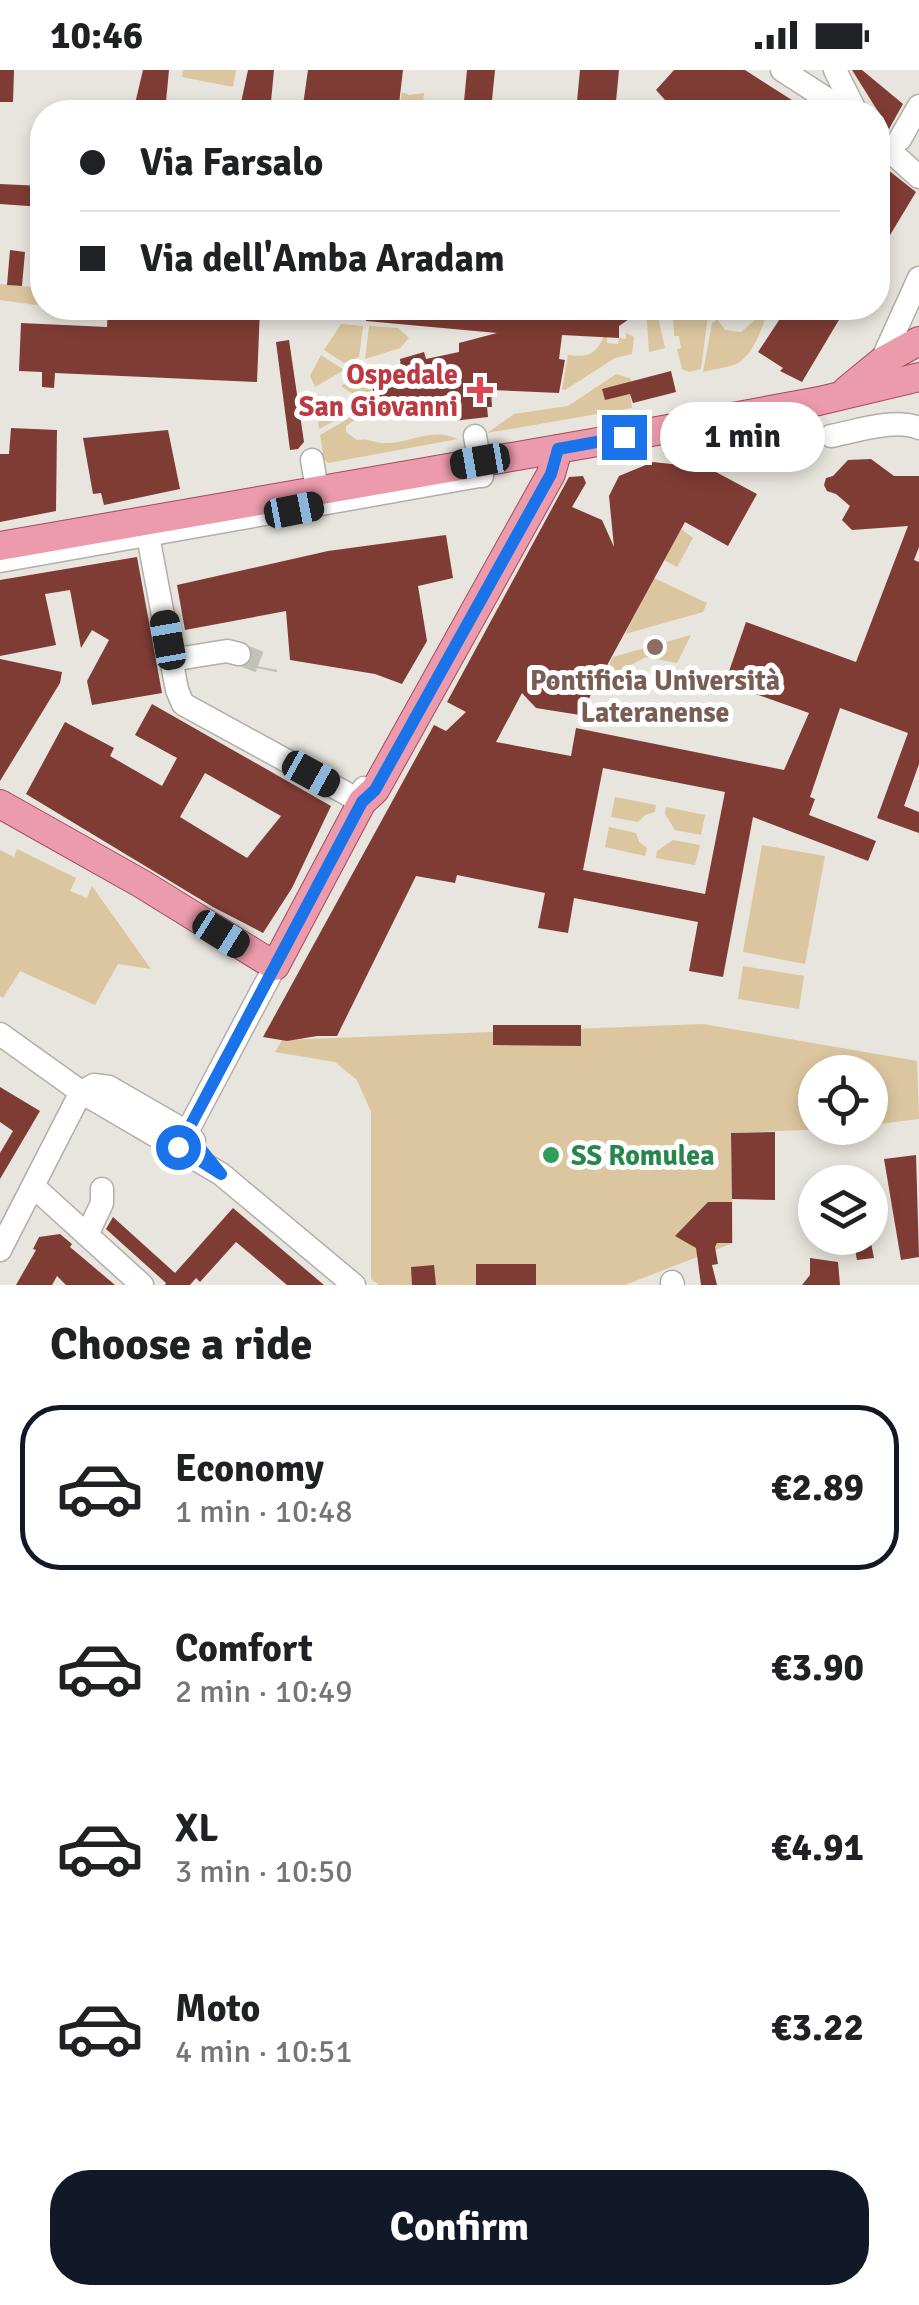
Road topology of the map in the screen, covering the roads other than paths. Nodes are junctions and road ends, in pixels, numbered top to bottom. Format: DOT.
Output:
graph roads {
  1 [pos="782,70"];
  2 [pos="835,70"];
  3 [pos="828,100"];
  4 [pos="850,100"];
  5 [pos="919,106"];
  6 [pos="890,139"];
  7 [pos="890,141"];
  8 [pos="919,177"];
  9 [pos="919,278"];
  10 [pos="919,314"];
  11 [pos="900,351"];
  12 [pos="919,377"];
  13 [pos="842,394"];
  14 [pos="919,428"];
  15 [pos="831,436"];
  16 [pos="558,449"];
  17 [pos="478,458"];
  18 [pos="312,460"];
  19 [pos="317,489"];
  20 [pos="147,528"];
  21 [pos="0,546"];
  22 [pos="0,561"];
  23 [pos="239,654"];
  24 [pos="171,660"];
  25 [pos="362,802"];
  26 [pos="0,804"];
  27 [pos="275,966"];
  28 [pos="0,1034"];
  29 [pos="82,1092"];
  30 [pos="187,1132"];
  31 [pos="160,1137"];
  32 [pos="221,1174"];
  33 [pos="33,1186"];
  34 [pos="102,1189"];
  35 [pos="88,1235"];
  36 [pos="0,1250"];
  37 [pos="142,1285"];
  38 [pos="354,1285"];
  1 -- 3 [label="street"];
  2 -- 4 [label="street"];
  5 -- 6 [label="street"];
  7 -- 8 [label="street"];
  9 -- 11 [label="street"];
  10 -- 11 [label="street"];
  11 -- 13 [label="main road"];
  12 -- 13 [label="main road"];
  13 -- 16 [label="main road"];
  14 -- 15 [label="street"];
  16 -- 17 [label="main road"];
  16 -- 25 [label="main road"];
  17 -- 19 [label="main road"];
  17 -- 20 [label="street"];
  18 -- 19 [label="street"];
  19 -- 20 [label="main road"];
  20 -- 21 [label="main road"];
  20 -- 22 [label="street"];
  20 -- 24 [label="street"];
  23 -- 24 [label="street"];
  24 -- 25 [label="street"];
  25 -- 27 [label="main road"];
  26 -- 27 [label="main road"];
  27 -- 30 [label="street"];
  28 -- 29 [label="street"];
  29 -- 30 [label="street"];
  29 -- 31 [label="street"];
  29 -- 33 [label="street"];
  30 -- 31 [label="street"];
  30 -- 32 [label="street"];
  31 -- 32 [label="street"];
  32 -- 38 [label="street"];
  33 -- 35 [label="street"];
  33 -- 36 [label="street"];
  34 -- 35 [label="street"];
  35 -- 37 [label="street"];
}
